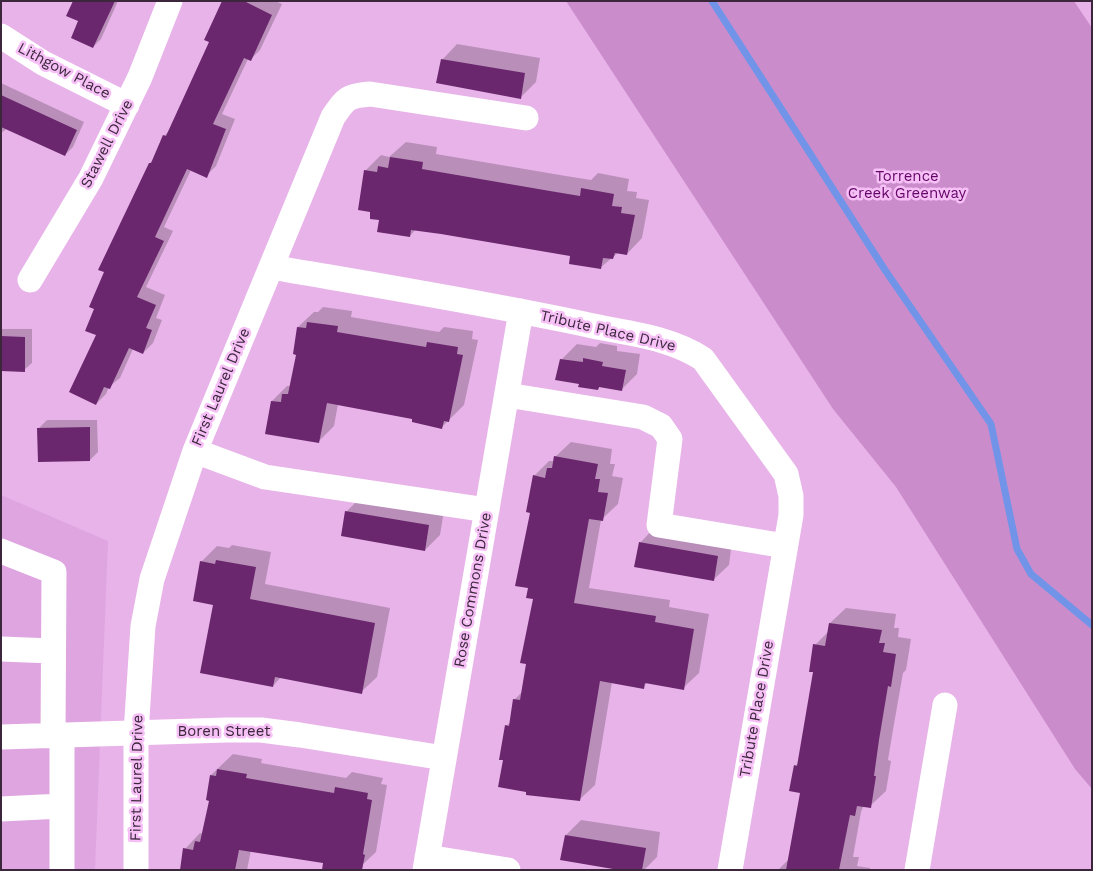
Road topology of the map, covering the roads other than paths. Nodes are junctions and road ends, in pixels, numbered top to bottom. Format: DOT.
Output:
graph roads {
  1 [pos="170,1"];
  2 [pos="1,36"];
  3 [pos="127,105"];
  4 [pos="526,118"];
  5 [pos="271,267"];
  6 [pos="30,280"];
  7 [pos="521,311"];
  8 [pos="507,395"];
  9 [pos="195,451"];
  10 [pos="487,510"];
  11 [pos="785,546"];
  12 [pos="1,551"];
  13 [pos="1,649"];
  14 [pos="53,651"];
  15 [pos="945,705"];
  16 [pos="136,733"];
  17 [pos="58,736"];
  18 [pos="1,737"];
  19 [pos="444,758"];
  20 [pos="62,806"];
  21 [pos="1,809"];
  22 [pos="426,863"];
  23 [pos="62,870"];
  24 [pos="136,870"];
  25 [pos="508,870"];
  26 [pos="730,870"];
  27 [pos="917,870"];
  1 -- 3 [label="street, Stawell Drive"];
  2 -- 3 [label="street, Lithgow Place"];
  3 -- 6 [label="street, Stawell Drive"];
  4 -- 5 [label="street, First Laurel Drive"];
  5 -- 7 [label="street, Tribute Place Drive"];
  5 -- 9 [label="street, First Laurel Drive"];
  7 -- 8 [label="street, Rose Commons Drive"];
  7 -- 11 [label="street, Tribute Place Drive"];
  8 -- 10 [label="street, Rose Commons Drive"];
  8 -- 11 [label="street"];
  9 -- 10 [label="street"];
  9 -- 16 [label="street, First Laurel Drive"];
  10 -- 19 [label="street, Rose Commons Drive"];
  11 -- 26 [label="street, Tribute Place Drive"];
  12 -- 14 [label="street"];
  13 -- 14 [label="street"];
  14 -- 17 [label="street"];
  15 -- 27 [label="street"];
  16 -- 17 [label="street, Boren Street"];
  16 -- 19 [label="street, Boren Street"];
  16 -- 24 [label="street, First Laurel Drive"];
  17 -- 18 [label="street, Boren Street"];
  17 -- 20 [label="street"];
  19 -- 22 [label="street, Rose Commons Drive"];
  20 -- 21 [label="street"];
  20 -- 23 [label="street"];
  22 -- 25 [label="street"];
}
